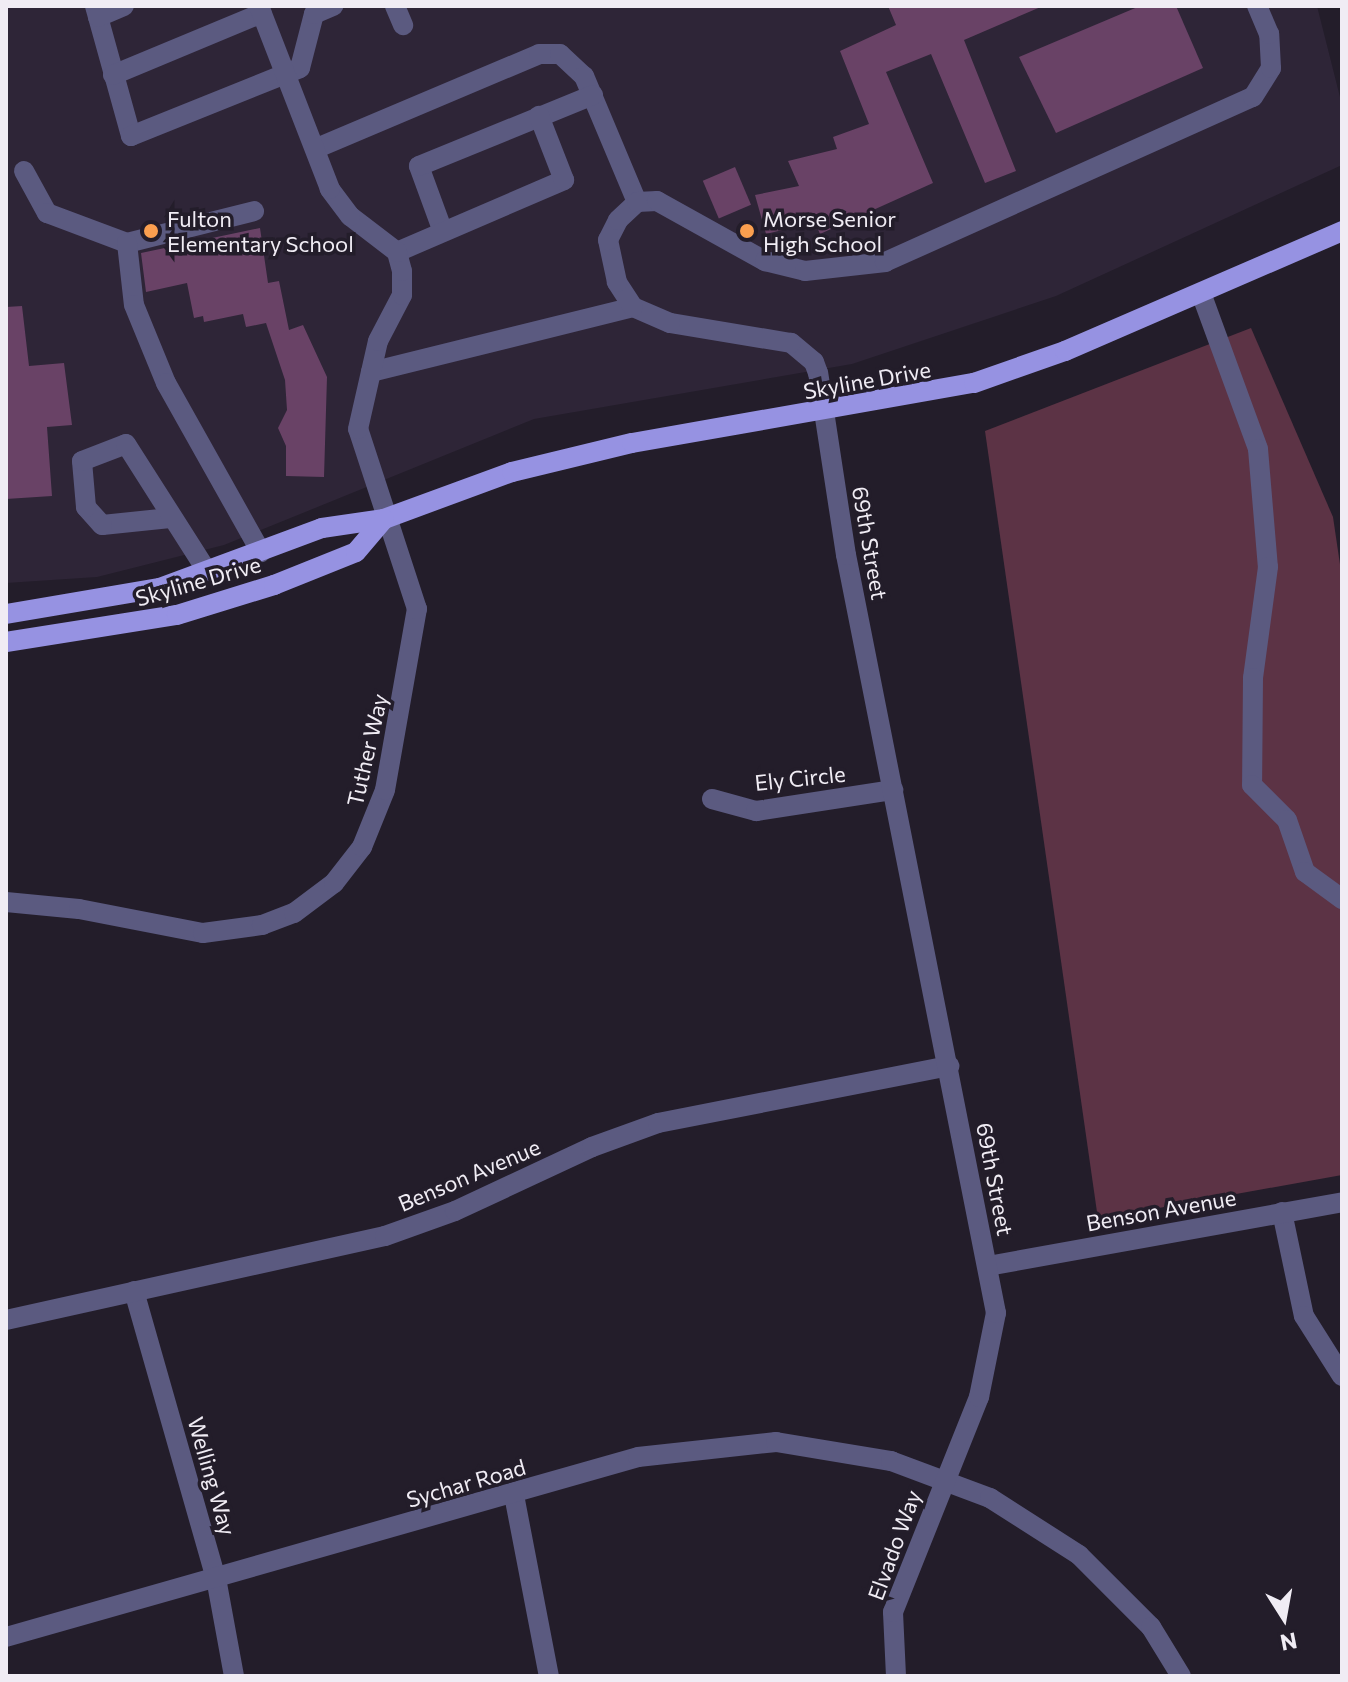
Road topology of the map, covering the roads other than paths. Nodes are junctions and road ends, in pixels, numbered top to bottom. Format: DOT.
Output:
graph roads {
  1 [pos="124,6"];
  2 [pos="333,6"];
  3 [pos="1257,6"];
  4 [pos="260,9"];
  5 [pos="96,12"];
  6 [pos="288,72"];
  7 [pos="113,75"];
  8 [pos="593,95"];
  9 [pos="539,116"];
  10 [pos="317,148"];
  11 [pos="24,171"];
  12 [pos="637,202"];
  13 [pos="254,211"];
  14 [pos="442,229"];
  15 [pos="1342,231"];
  16 [pos="127,243"];
  17 [pos="397,252"];
  18 [pos="1201,293"];
  19 [pos="633,307"];
  20 [pos="371,372"];
  21 [pos="822,413"];
  22 [pos="170,518"];
  23 [pos="384,519"];
  24 [pos="261,552"];
  25 [pos="207,571"];
  26 [pos="6,614"];
  27 [pos="6,642"];
  28 [pos="893,790"];
  29 [pos="712,799"];
  30 [pos="1342,899"];
  31 [pos="6,902"];
  32 [pos="949,1066"];
  33 [pos="1342,1202"];
  34 [pos="1282,1212"];
  35 [pos="988,1266"];
  36 [pos="134,1291"];
  37 [pos="6,1320"];
  38 [pos="1342,1376"];
  39 [pos="944,1480"];
  40 [pos="514,1495"];
  41 [pos="216,1578"];
  42 [pos="6,1637"];
  43 [pos="234,1676"];
  44 [pos="549,1676"];
  45 [pos="896,1676"];
  46 [pos="1181,1676"];
  1 -- 5 [label="street"];
  2 -- 6 [label="street"];
  3 -- 12 [label="street"];
  4 -- 6 [label="street"];
  4 -- 7 [label="street"];
  5 -- 7 [label="street"];
  6 -- 7 [label="street"];
  6 -- 10 [label="street"];
  8 -- 9 [label="street"];
  8 -- 10 [label="street"];
  8 -- 12 [label="street"];
  9 -- 14 [label="street"];
  9 -- 14 [label="street"];
  10 -- 17 [label="street"];
  11 -- 16 [label="street"];
  12 -- 19 [label="street"];
  13 -- 16 [label="street"];
  14 -- 17 [label="street"];
  15 -- 18 [label="main road, Skyline Drive"];
  16 -- 24 [label="street"];
  17 -- 20 [label="street, Tuther Way"];
  18 -- 21 [label="main road, Skyline Drive"];
  18 -- 30 [label="street"];
  19 -- 20 [label="street"];
  19 -- 21 [label="street, 69th Street"];
  20 -- 23 [label="street, Tuther Way"];
  21 -- 23 [label="main road, Skyline Drive"];
  21 -- 28 [label="street, 69th Street"];
  22 -- 22 [label="street"];
  22 -- 25 [label="street"];
  23 -- 24 [label="main road, Skyline Drive"];
  23 -- 27 [label="main road, Skyline Drive"];
  23 -- 31 [label="street, Tuther Way"];
  24 -- 25 [label="main road, Skyline Drive"];
  25 -- 26 [label="main road, Skyline Drive"];
  28 -- 29 [label="street, Ely Circle"];
  28 -- 32 [label="street, 69th Street"];
  32 -- 35 [label="street, 69th Street"];
  32 -- 36 [label="street, Benson Avenue"];
  33 -- 34 [label="street, Benson Avenue"];
  34 -- 35 [label="street, Benson Avenue"];
  34 -- 38 [label="street"];
  35 -- 39 [label="street, 69th Street"];
  36 -- 37 [label="street, Benson Avenue"];
  36 -- 41 [label="street, Welling Way"];
  39 -- 40 [label="street, Sychar Road"];
  39 -- 45 [label="street, Elvado Way"];
  39 -- 46 [label="street"];
  40 -- 41 [label="street, Sychar Road"];
  40 -- 44 [label="street"];
  41 -- 42 [label="street, Sychar Road"];
  41 -- 43 [label="street, Welling Way"];
}
